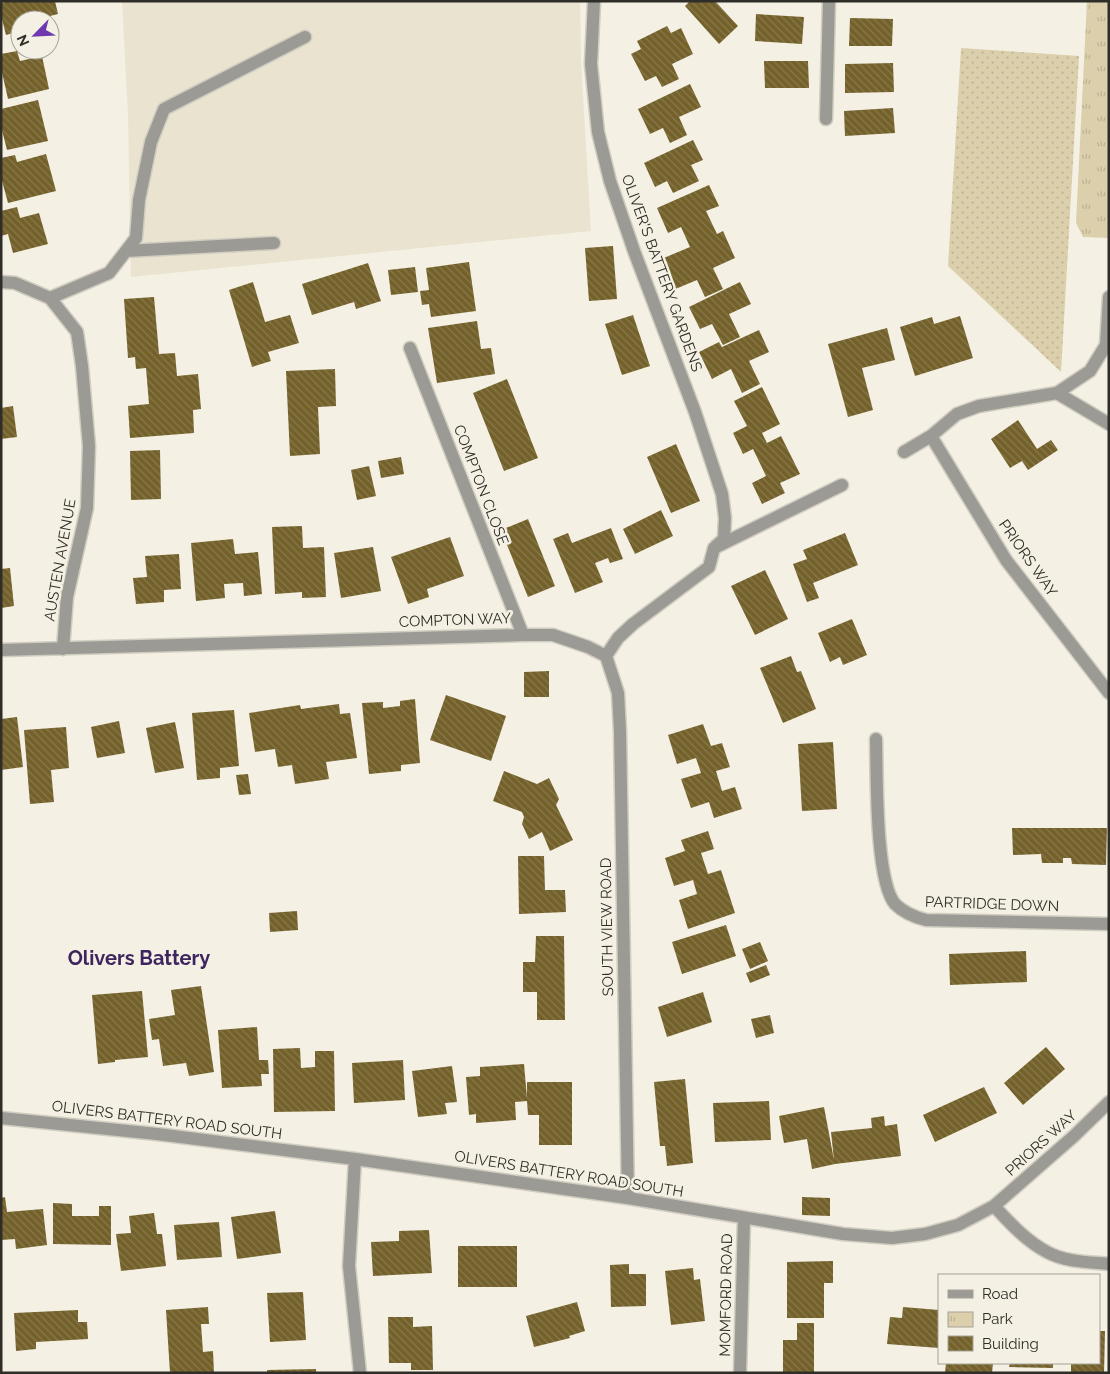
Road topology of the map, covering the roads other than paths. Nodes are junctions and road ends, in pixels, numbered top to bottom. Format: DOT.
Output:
graph roads {
  1 [pos="594,1"];
  2 [pos="829,1"];
  3 [pos="305,37"];
  4 [pos="826,119"];
  5 [pos="274,243"];
  6 [pos="126,251"];
  7 [pos="1,282"];
  8 [pos="1109,297"];
  9 [pos="50,298"];
  10 [pos="410,348"];
  11 [pos="1056,393"];
  12 [pos="1109,424"];
  13 [pos="931,436"];
  14 [pos="904,452"];
  15 [pos="842,484"];
  16 [pos="714,548"];
  17 [pos="523,634"];
  18 [pos="63,649"];
  19 [pos="1,650"];
  20 [pos="606,656"];
  21 [pos="1109,693"];
  22 [pos="876,739"];
  23 [pos="1109,924"];
  24 [pos="1109,1102"];
  25 [pos="1,1118"];
  26 [pos="355,1159"];
  27 [pos="628,1198"];
  28 [pos="994,1206"];
  29 [pos="744,1218"];
  30 [pos="1109,1264"];
  31 [pos="360,1373"];
  32 [pos="740,1373"];
  1 -- 16 [label="street, OLIVER'S BATTERY GARDENS"];
  2 -- 4 [label="street"];
  3 -- 6 [label="street"];
  5 -- 6 [label="street"];
  6 -- 9 [label="street"];
  7 -- 9 [label="street, AUSTEN AVENUE"];
  8 -- 11 [label="street"];
  9 -- 18 [label="street, AUSTEN AVENUE"];
  10 -- 17 [label="street, COMPTON CLOSE"];
  11 -- 12 [label="street"];
  11 -- 13 [label="street"];
  13 -- 14 [label="street"];
  13 -- 21 [label="street, PRIORS WAY"];
  15 -- 16 [label="street"];
  16 -- 20 [label="street"];
  17 -- 18 [label="street, COMPTON WAY"];
  17 -- 20 [label="street, COMPTON WAY"];
  18 -- 19 [label="street, COMPTON WAY"];
  20 -- 27 [label="street, SOUTH VIEW ROAD"];
  22 -- 23 [label="street, PARTRIDGE DOWN"];
  24 -- 28 [label="street, PRIORS WAY"];
  25 -- 26 [label="street, OLIVERS BATTERY ROAD SOUTH"];
  26 -- 27 [label="street, OLIVERS BATTERY ROAD SOUTH"];
  26 -- 31 [label="street"];
  27 -- 29 [label="street, OLIVERS BATTERY ROAD SOUTH"];
  28 -- 29 [label="street, OLIVERS BATTERY ROAD SOUTH"];
  28 -- 30 [label="street"];
  29 -- 32 [label="street, MOMFORD ROAD"];
}
